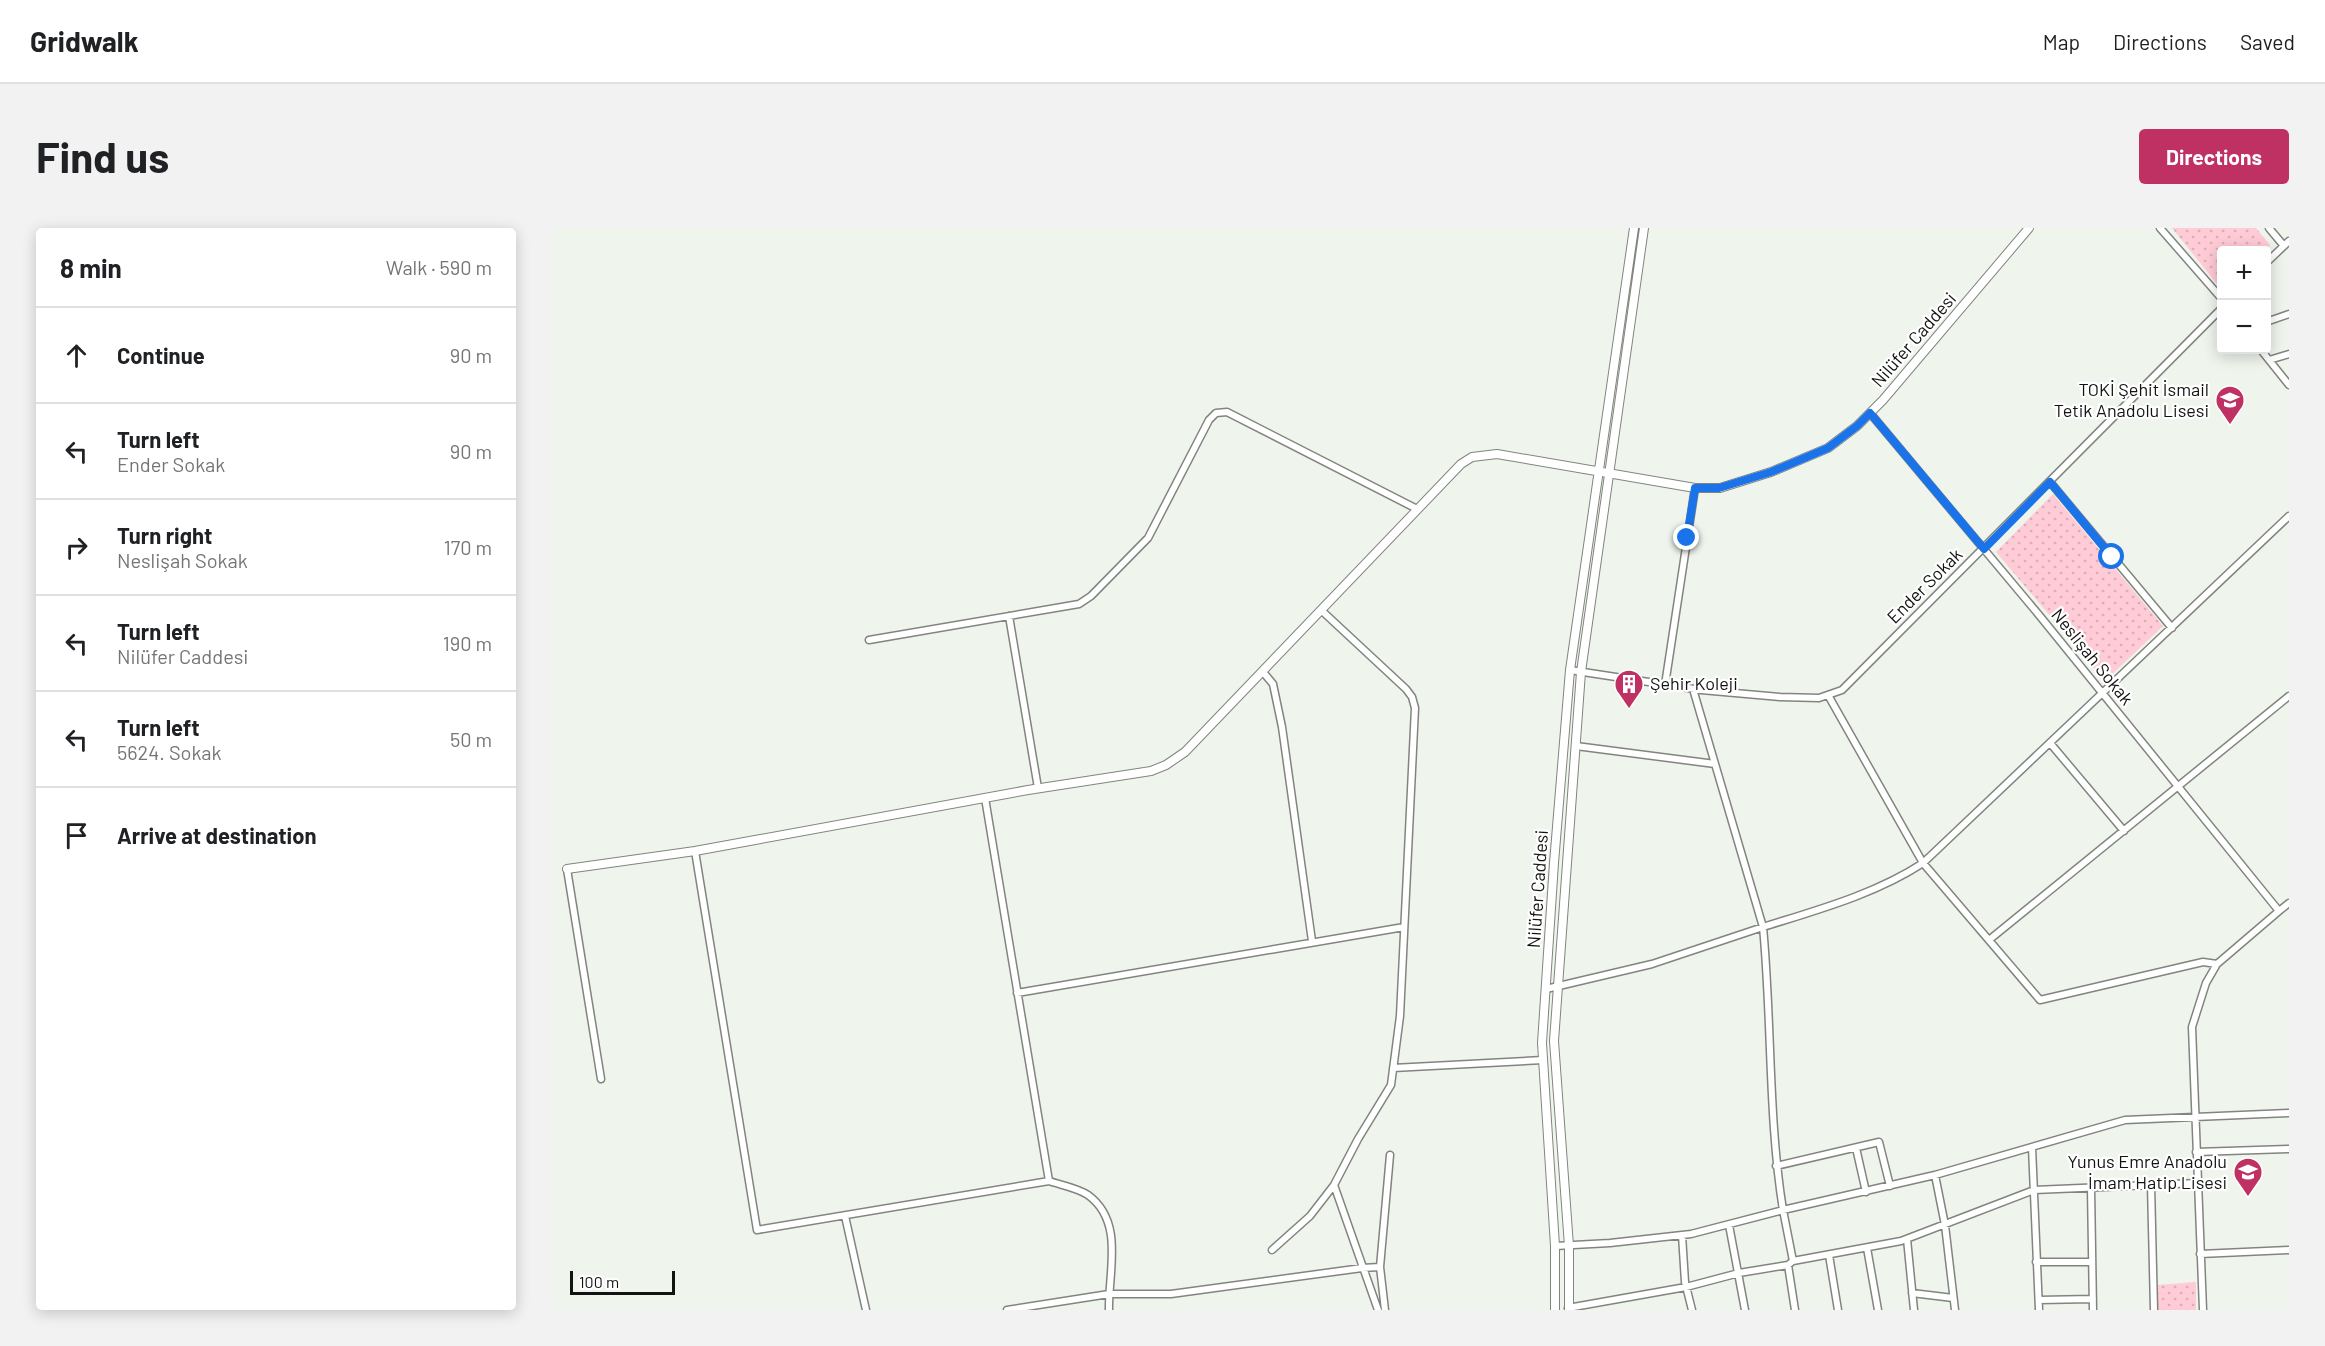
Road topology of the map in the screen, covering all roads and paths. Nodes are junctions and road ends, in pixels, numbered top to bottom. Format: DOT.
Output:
graph roads {
  1 [pos="1634,228"];
  2 [pos="1644,228"];
  3 [pos="2029,228"];
  4 [pos="2160,228"];
  5 [pos="2269,228"];
  6 [pos="2287,244"];
  7 [pos="2271,258"];
  8 [pos="2217,293"];
  9 [pos="2217,313"];
  10 [pos="2289,314"];
  11 [pos="2271,320"];
  12 [pos="2264,354"];
  13 [pos="2289,354"];
  14 [pos="2269,360"];
  15 [pos="2289,386"];
  16 [pos="1870,413"];
  17 [pos="1600,471"];
  18 [pos="1609,473"];
  19 [pos="2050,482"];
  20 [pos="1695,488"];
  21 [pos="1417,509"];
  22 [pos="2289,516"];
  23 [pos="1984,549"];
  24 [pos="1321,610"];
  25 [pos="1009,616"];
  26 [pos="2172,628"];
  27 [pos="869,640"];
  28 [pos="1570,670"];
  29 [pos="1263,672"];
  30 [pos="1581,672"];
  31 [pos="1665,685"];
  32 [pos="1693,688"];
  33 [pos="2102,693"];
  34 [pos="1828,695"];
  35 [pos="2289,696"];
  36 [pos="2050,743"];
  37 [pos="1576,746"];
  38 [pos="1715,764"];
  39 [pos="1038,788"];
  40 [pos="2178,788"];
  41 [pos="985,798"];
  42 [pos="2124,831"];
  43 [pos="695,851"];
  44 [pos="1923,863"];
  45 [pos="567,868"];
  46 [pos="2288,906"];
  47 [pos="2279,910"];
  48 [pos="1404,927"];
  49 [pos="1763,927"];
  50 [pos="1989,940"];
  51 [pos="1312,941"];
  52 [pos="2217,964"];
  53 [pos="1560,986"];
  54 [pos="1546,989"];
  55 [pos="1017,993"];
  56 [pos="1543,1060"];
  57 [pos="1393,1068"];
  58 [pos="601,1079"];
  59 [pos="2289,1113"];
  60 [pos="2195,1117"];
  61 [pos="2032,1147"];
  62 [pos="1856,1148"];
  63 [pos="2289,1149"];
  64 [pos="2196,1152"];
  65 [pos="1390,1155"];
  66 [pos="1776,1166"];
  67 [pos="1935,1175"];
  68 [pos="1048,1182"];
  69 [pos="2198,1183"];
  70 [pos="1334,1185"];
  71 [pos="2151,1185"];
  72 [pos="1890,1186"];
  73 [pos="2091,1188"];
  74 [pos="2034,1190"];
  75 [pos="1866,1192"];
  76 [pos="1783,1210"];
  77 [pos="844,1216"];
  78 [pos="1729,1225"];
  79 [pos="1945,1225"];
  80 [pos="1682,1235"];
  81 [pos="1907,1239"];
  82 [pos="1555,1246"];
  83 [pos="1569,1246"];
  84 [pos="1868,1248"];
  85 [pos="1272,1250"];
  86 [pos="2289,1250"];
  87 [pos="2200,1254"];
  88 [pos="1829,1255"];
  89 [pos="2036,1262"];
  90 [pos="2092,1262"];
  91 [pos="1790,1263"];
  92 [pos="1380,1267"];
  93 [pos="1362,1268"];
  94 [pos="1739,1273"];
  95 [pos="1686,1287"];
  96 [pos="1912,1293"];
  97 [pos="1109,1294"];
  98 [pos="1953,1298"];
  99 [pos="2093,1299"];
  100 [pos="2039,1300"];
  101 [pos="1569,1309"];
  102 [pos="866,1310"];
  103 [pos="1007,1310"];
  104 [pos="1109,1310"];
  105 [pos="1378,1310"];
  106 [pos="1385,1310"];
  107 [pos="1555,1310"];
  108 [pos="1692,1310"];
  109 [pos="1745,1310"];
  110 [pos="1795,1310"];
  111 [pos="1838,1310"];
  112 [pos="1878,1310"];
  113 [pos="1914,1310"];
  114 [pos="1954,1310"];
  115 [pos="2039,1310"];
  116 [pos="2093,1310"];
  117 [pos="2154,1310"];
  118 [pos="2203,1310"];
  1 -- 17 [label="street, Nilüfer Caddesi"];
  2 -- 18 [label="street"];
  3 -- 16 [label="street, Nilüfer Caddesi"];
  4 -- 8 [label="street"];
  5 -- 6 [label="street"];
  6 -- 7 [label="street"];
  9 -- 19 [label="street, Ender Sokak"];
  10 -- 11 [label="street"];
  12 -- 14 [label="street"];
  13 -- 14 [label="street"];
  14 -- 15 [label="street"];
  16 -- 20 [label="street, Nilüfer Caddesi"];
  16 -- 23 [label="street, Neslişah Sokak"];
  17 -- 18 [label="street, Nilüfer Caddesi"];
  17 -- 21 [label="street"];
  17 -- 28 [label="street, Nilüfer Caddesi"];
  18 -- 20 [label="street, Nilüfer Caddesi"];
  18 -- 30 [label="street"];
  19 -- 23 [label="street, Ender Sokak"];
  19 -- 26 [label="street"];
  20 -- 31 [label="street"];
  21 -- 24 [label="street"];
  21 -- 25 [label="street"];
  22 -- 26 [label="street"];
  23 -- 33 [label="street, Neslişah Sokak"];
  23 -- 34 [label="street, Ender Sokak"];
  24 -- 29 [label="street"];
  24 -- 48 [label="street"];
  25 -- 27 [label="street"];
  25 -- 39 [label="street"];
  26 -- 33 [label="street"];
  28 -- 30 [label="street, Ender Sokak"];
  28 -- 54 [label="street, Nilüfer Caddesi"];
  29 -- 39 [label="street"];
  29 -- 51 [label="street"];
  30 -- 31 [label="street, Ender Sokak"];
  30 -- 37 [label="street"];
  31 -- 32 [label="street, Ender Sokak"];
  32 -- 34 [label="street, Ender Sokak"];
  32 -- 38 [label="street"];
  33 -- 36 [label="street"];
  33 -- 40 [label="street, Neslişah Sokak"];
  34 -- 44 [label="street"];
  35 -- 40 [label="street"];
  36 -- 42 [label="street"];
  36 -- 44 [label="street"];
  37 -- 38 [label="street"];
  37 -- 53 [label="street"];
  38 -- 49 [label="street"];
  39 -- 41 [label="street"];
  40 -- 42 [label="street"];
  40 -- 47 [label="street, Neslişah Sokak"];
  41 -- 43 [label="street"];
  41 -- 55 [label="street"];
  42 -- 50 [label="street"];
  43 -- 45 [label="street"];
  43 -- 77 [label="street"];
  44 -- 49 [label="street"];
  44 -- 50 [label="street"];
  45 -- 58 [label="street"];
  46 -- 47 [label="street"];
  47 -- 52 [label="street"];
  48 -- 51 [label="street"];
  48 -- 57 [label="street"];
  49 -- 53 [label="street"];
  49 -- 66 [label="street"];
  50 -- 52 [label="street"];
  51 -- 55 [label="street"];
  52 -- 60 [label="street"];
  53 -- 54 [label="street"];
  53 -- 83 [label="street"];
  54 -- 56 [label="street, Nilüfer Caddesi"];
  55 -- 68 [label="street"];
  56 -- 57 [label="street"];
  56 -- 82 [label="street, Nilüfer Caddesi"];
  57 -- 70 [label="street"];
  59 -- 60 [label="street"];
  60 -- 61 [label="street"];
  60 -- 64 [label="street"];
  61 -- 67 [label="street"];
  61 -- 74 [label="street"];
  62 -- 66 [label="street"];
  62 -- 72 [label="street"];
  62 -- 75 [label="street"];
  63 -- 64 [label="street"];
  64 -- 69 [label="street"];
  65 -- 92 [label="street"];
  66 -- 76 [label="street"];
  67 -- 72 [label="street"];
  67 -- 79 [label="street"];
  68 -- 77 [label="street"];
  68 -- 97 [label="street"];
  69 -- 71 [label="street"];
  69 -- 87 [label="street"];
  70 -- 85 [label="street"];
  70 -- 93 [label="street"];
  71 -- 73 [label="street"];
  71 -- 117 [label="street"];
  72 -- 75 [label="street"];
  73 -- 74 [label="street"];
  73 -- 90 [label="street"];
  74 -- 79 [label="street"];
  74 -- 89 [label="street"];
  75 -- 76 [label="street"];
  76 -- 78 [label="street"];
  76 -- 91 [label="street"];
  77 -- 102 [label="street"];
  78 -- 80 [label="street"];
  78 -- 94 [label="street"];
  79 -- 81 [label="street"];
  79 -- 98 [label="street"];
  80 -- 83 [label="street"];
  80 -- 95 [label="street"];
  81 -- 84 [label="street"];
  81 -- 96 [label="street"];
  82 -- 83 [label="street"];
  82 -- 107 [label="street, Nilüfer Caddesi"];
  83 -- 101 [label="street"];
  84 -- 88 [label="street"];
  84 -- 112 [label="street"];
  86 -- 87 [label="street"];
  87 -- 118 [label="street"];
  88 -- 91 [label="street"];
  88 -- 111 [label="street"];
  89 -- 90 [label="street"];
  89 -- 100 [label="street"];
  90 -- 99 [label="street"];
  91 -- 94 [label="street"];
  91 -- 110 [label="street"];
  92 -- 93 [label="street"];
  92 -- 106 [label="street"];
  93 -- 97 [label="street"];
  93 -- 105 [label="street"];
  94 -- 95 [label="street"];
  94 -- 109 [label="street"];
  95 -- 101 [label="street"];
  95 -- 108 [label="street"];
  96 -- 98 [label="street"];
  96 -- 113 [label="street"];
  97 -- 103 [label="street"];
  97 -- 104 [label="street"];
  98 -- 114 [label="street"];
  99 -- 100 [label="street"];
  99 -- 116 [label="street"];
  100 -- 115 [label="street"];
}
